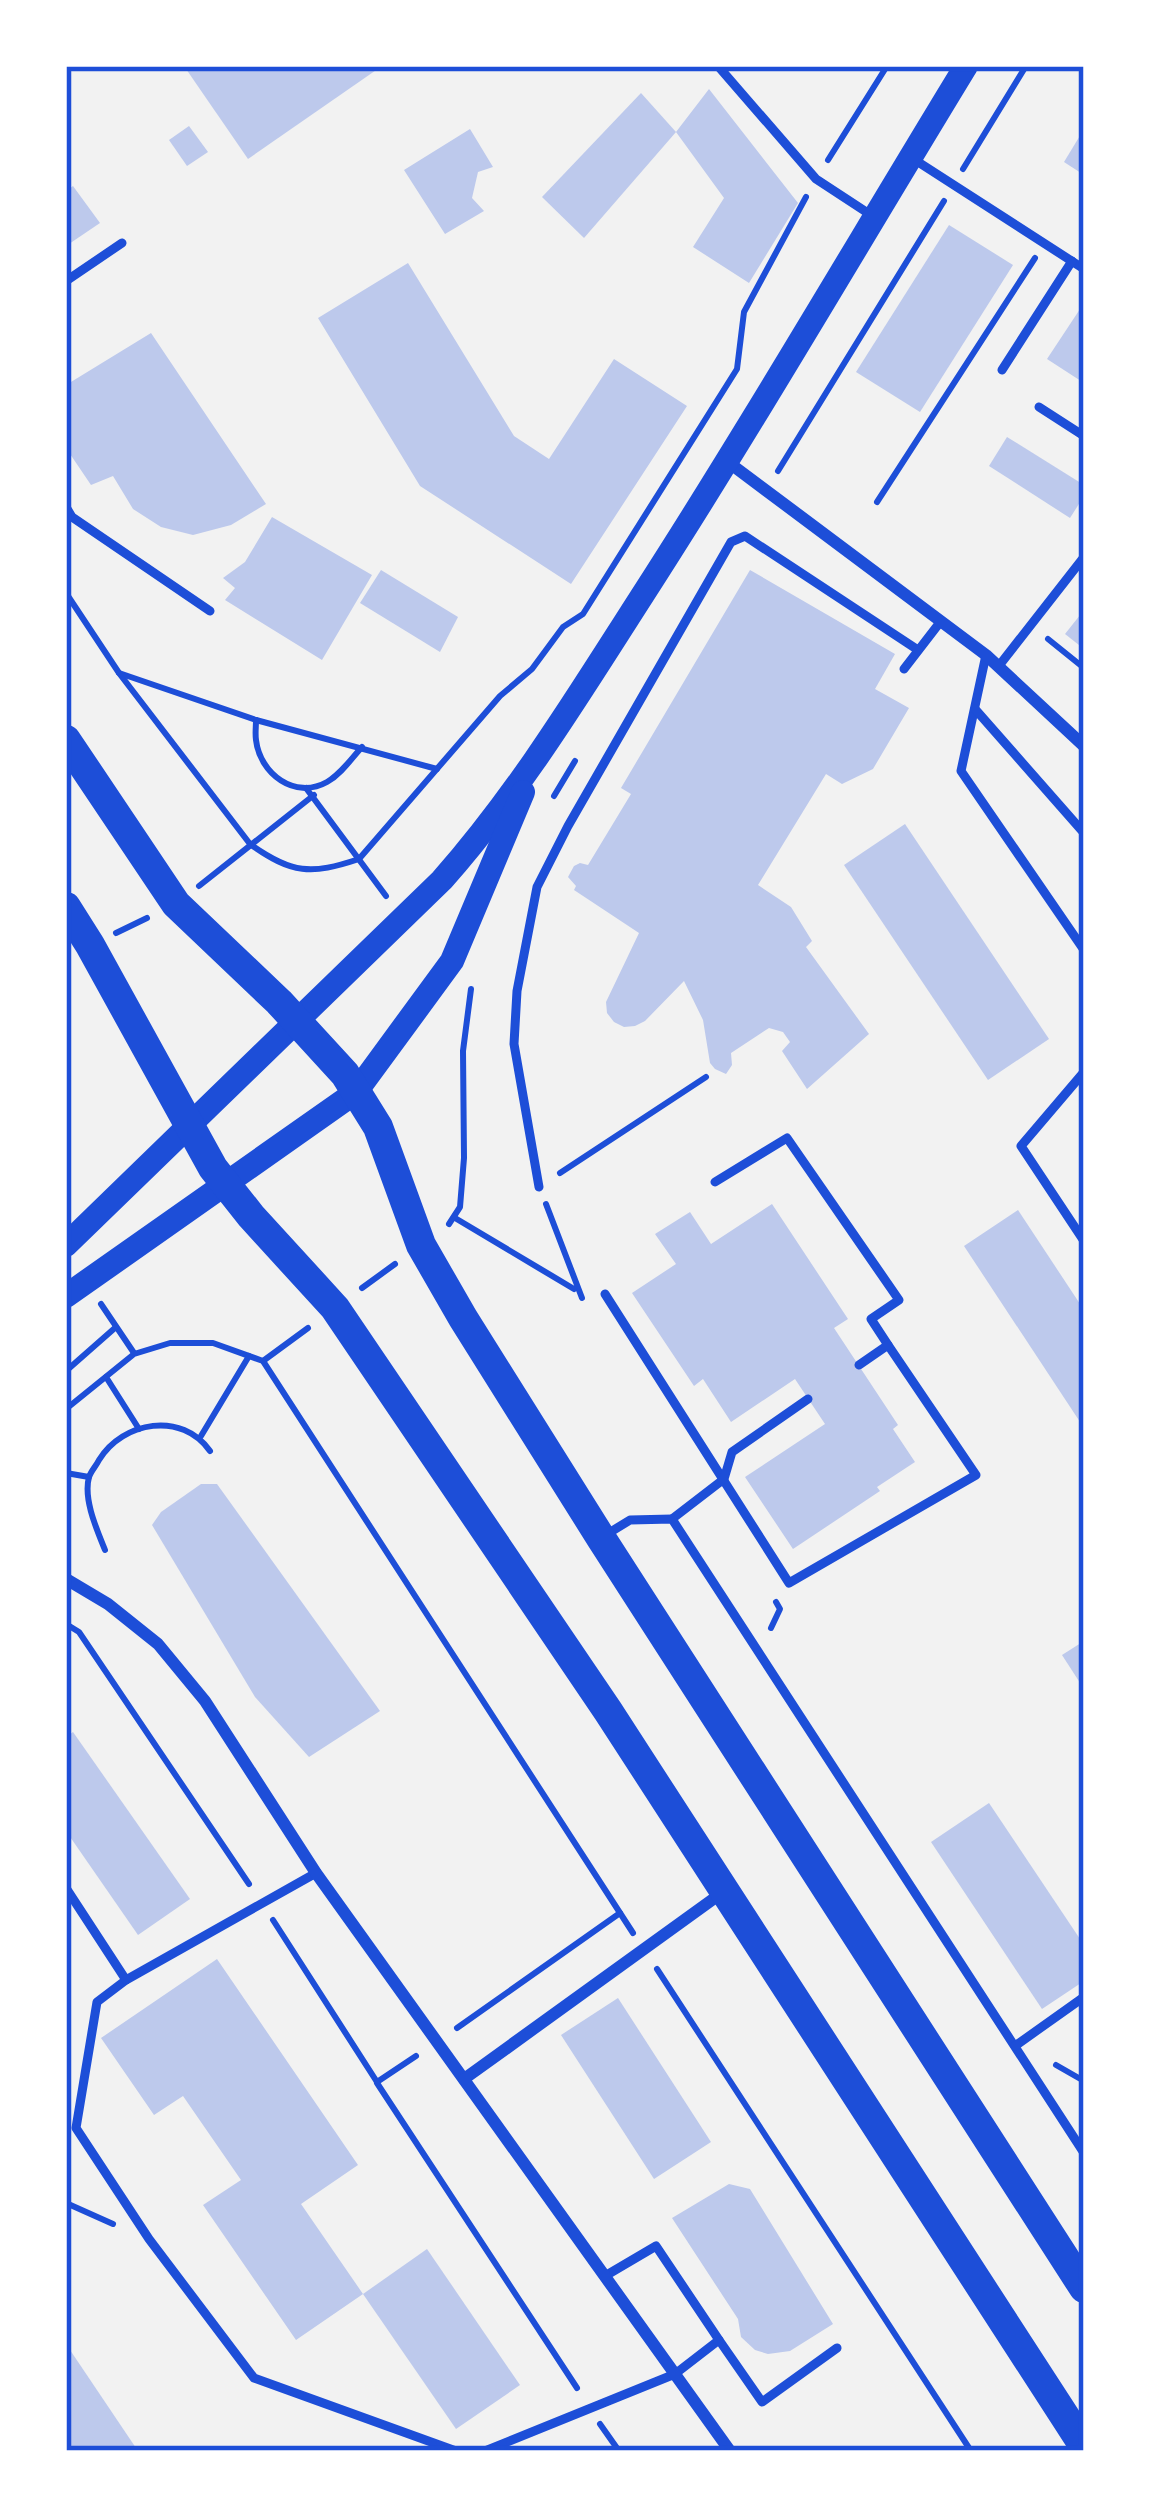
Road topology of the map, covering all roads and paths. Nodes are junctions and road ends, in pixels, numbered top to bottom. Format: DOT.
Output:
graph roads {
  1 [pos="718,66"];
  2 [pos="966,66"];
  3 [pos="1026,66"];
  4 [pos="910,158"];
  5 [pos="954,185"];
  6 [pos="874,217"];
  7 [pos="122,243"];
  8 [pos="1045,243"];
  9 [pos="1072,261"];
  10 [pos="1084,269"];
  11 [pos="66,281"];
  12 [pos="744,312"];
  13 [pos="1003,370"];
  14 [pos="1039,407"];
  15 [pos="1084,436"];
  16 [pos="728,462"];
  17 [pos="766,489"];
  18 [pos="877,502"];
  19 [pos="66,507"];
  20 [pos="1084,557"];
  21 [pos="66,592"];
  22 [pos="210,611"];
  23 [pos="941,621"];
  24 [pos="1031,626"];
  25 [pos="918,650"];
  26 [pos="986,655"];
  27 [pos="998,667"];
  28 [pos="1084,668"];
  29 [pos="904,669"];
  30 [pos="119,673"];
  31 [pos="975,709"];
  32 [pos="256,720"];
  33 [pos="66,740"];
  34 [pos="1084,746"];
  35 [pos="362,747"];
  36 [pos="535,762"];
  37 [pos="437,769"];
  38 [pos="306,788"];
  39 [pos="1084,833"];
  40 [pos="359,859"];
  41 [pos="66,908"];
  42 [pos="403,917"];
  43 [pos="1084,950"];
  44 [pos="1084,1072"];
  45 [pos="356,1092"];
  46 [pos="715,1182"];
  47 [pos="539,1187"];
  48 [pos="455,1218"];
  49 [pos="1084,1241"];
  50 [pos="66,1245"];
  51 [pos="577,1291"];
  52 [pos="605,1294"];
  53 [pos="66,1296"];
  54 [pos="116,1327"];
  55 [pos="887,1345"];
  56 [pos="249,1357"];
  57 [pos="859,1365"];
  58 [pos="66,1370"];
  59 [pos="106,1377"];
  60 [pos="808,1399"];
  61 [pos="66,1409"];
  62 [pos="139,1429"];
  63 [pos="200,1437"];
  64 [pos="210,1451"];
  65 [pos="66,1473"];
  66 [pos="89,1477"];
  67 [pos="724,1479"];
  68 [pos="672,1519"];
  69 [pos="601,1538"];
  70 [pos="105,1550"];
  71 [pos="66,1579"];
  72 [pos="316,1873"];
  73 [pos="66,1888"];
  74 [pos="724,1891"];
  75 [pos="644,1949"];
  76 [pos="126,1980"];
  77 [pos="1084,1997"];
  78 [pos="1015,2046"];
  79 [pos="464,2079"];
  80 [pos="377,2082"];
  81 [pos="1084,2153"];
  82 [pos="605,2276"];
  83 [pos="1084,2288"];
  84 [pos="719,2340"];
  85 [pos="838,2348"];
  86 [pos="675,2374"];
  87 [pos="589,2408"];
  88 [pos="1084,2446"];
  89 [pos="456,2451"];
  90 [pos="485,2451"];
  91 [pos="619,2451"];
  92 [pos="730,2451"];
  93 [pos="971,2451"];
  1 -- 6 [label="lane"];
  2 -- 4 [label="main road"];
  3 -- 5 [label="path"];
  4 -- 5 [label="lane"];
  4 -- 6 [label="main road"];
  5 -- 8 [label="lane"];
  5 -- 17 [label="path"];
  6 -- 16 [label="main road"];
  7 -- 11 [label="lane"];
  8 -- 9 [label="lane"];
  8 -- 18 [label="path"];
  9 -- 10 [label="lane"];
  9 -- 13 [label="lane"];
  12 -- 37 [label="path"];
  14 -- 15 [label="lane"];
  16 -- 17 [label="street"];
  16 -- 36 [label="main road"];
  17 -- 23 [label="street"];
  19 -- 22 [label="lane"];
  20 -- 24 [label="lane"];
  21 -- 30 [label="path"];
  23 -- 25 [label="lane"];
  23 -- 26 [label="street"];
  24 -- 27 [label="lane"];
  24 -- 28 [label="path"];
  25 -- 29 [label="lane"];
  25 -- 47 [label="lane"];
  26 -- 27 [label="street"];
  26 -- 31 [label="lane"];
  27 -- 34 [label="street"];
  30 -- 32 [label="path"];
  30 -- 40 [label="path"];
  31 -- 39 [label="lane"];
  31 -- 43 [label="lane"];
  32 -- 35 [label="path"];
  32 -- 38 [label="path"];
  33 -- 45 [label="main road"];
  35 -- 37 [label="path"];
  35 -- 38 [label="path"];
  36 -- 42 [label="main road"];
  36 -- 45 [label="main road"];
  37 -- 40 [label="path"];
  38 -- 40 [label="path"];
  40 -- 42 [label="path"];
  41 -- 74 [label="main road"];
  42 -- 50 [label="main road"];
  44 -- 49 [label="lane"];
  45 -- 53 [label="main road"];
  45 -- 69 [label="main road"];
  46 -- 55 [label="lane"];
  48 -- 51 [label="path"];
  52 -- 67 [label="lane"];
  54 -- 58 [label="path"];
  55 -- 57 [label="lane"];
  55 -- 67 [label="lane"];
  56 -- 59 [label="path"];
  56 -- 63 [label="path"];
  56 -- 75 [label="path"];
  59 -- 61 [label="path"];
  59 -- 62 [label="path"];
  60 -- 67 [label="lane"];
  62 -- 63 [label="path"];
  62 -- 66 [label="path"];
  63 -- 64 [label="path"];
  65 -- 66 [label="path"];
  66 -- 70 [label="path"];
  67 -- 68 [label="lane"];
  68 -- 69 [label="lane"];
  68 -- 78 [label="lane"];
  69 -- 83 [label="main road"];
  71 -- 72 [label="street"];
  72 -- 76 [label="lane"];
  72 -- 79 [label="street"];
  73 -- 76 [label="lane"];
  74 -- 75 [label="street"];
  74 -- 88 [label="main road"];
  75 -- 79 [label="street"];
  75 -- 93 [label="path"];
  76 -- 89 [label="lane"];
  77 -- 78 [label="lane"];
  78 -- 81 [label="lane"];
  79 -- 82 [label="street"];
  80 -- 87 [label="path"];
  82 -- 84 [label="lane"];
  82 -- 86 [label="street"];
  84 -- 85 [label="lane"];
  84 -- 86 [label="lane"];
  86 -- 87 [label="lane"];
  86 -- 92 [label="street"];
  87 -- 90 [label="lane"];
  87 -- 91 [label="path"];
}
